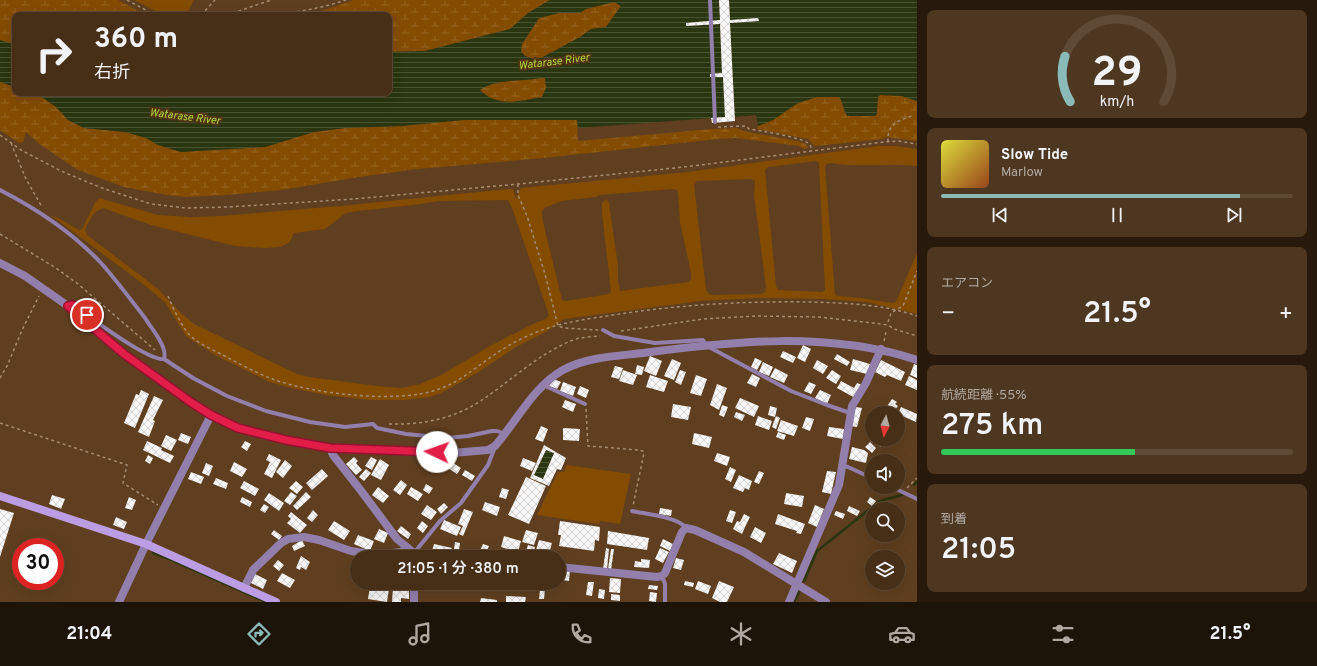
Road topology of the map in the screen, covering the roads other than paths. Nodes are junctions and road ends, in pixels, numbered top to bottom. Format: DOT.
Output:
graph roads {
  1 [pos="710,0"];
  2 [pos="715,122"];
  3 [pos="0,190"];
  4 [pos="0,263"];
  5 [pos="68,306"];
  6 [pos="603,330"];
  7 [pos="883,345"];
  8 [pos="707,346"];
  9 [pos="164,359"];
  10 [pos="917,360"];
  11 [pos="543,385"];
  12 [pos="585,404"];
  13 [pos="850,413"];
  14 [pos="211,415"];
  15 [pos="505,434"];
  16 [pos="495,446"];
  17 [pos="330,448"];
  18 [pos="842,466"];
  19 [pos="865,475"];
  20 [pos="905,493"];
  21 [pos="0,496"];
  22 [pos="917,499"];
  23 [pos="632,511"];
  24 [pos="686,528"];
  25 [pos="146,544"];
  26 [pos="409,550"];
  27 [pos="415,550"];
  28 [pos="350,552"];
  29 [pos="566,568"];
  30 [pos="662,576"];
  31 [pos="796,584"];
  32 [pos="244,588"];
  33 [pos="414,590"];
  34 [pos="119,602"];
  35 [pos="276,602"];
  36 [pos="414,602"];
  37 [pos="665,602"];
  38 [pos="789,602"];
  39 [pos="826,602"];
  1 -- 2 [label="lane"];
  3 -- 9 [label="lane"];
  4 -- 5 [label="street"];
  5 -- 9 [label="lane"];
  5 -- 14 [label="street"];
  6 -- 8 [label="lane"];
  7 -- 8 [label="street"];
  7 -- 10 [label="street"];
  7 -- 13 [label="street"];
  8 -- 11 [label="street"];
  8 -- 13 [label="lane"];
  9 -- 15 [label="lane"];
  11 -- 12 [label="lane"];
  11 -- 15 [label="street"];
  13 -- 18 [label="street"];
  14 -- 17 [label="street"];
  14 -- 25 [label="street"];
  15 -- 16 [label="street"];
  16 -- 17 [label="street"];
  16 -- 27 [label="lane"];
  17 -- 26 [label="street"];
  18 -- 19 [label="lane"];
  18 -- 31 [label="street"];
  20 -- 22 [label="lane"];
  21 -- 25 [label="street"];
  23 -- 24 [label="lane"];
  24 -- 30 [label="street"];
  24 -- 31 [label="street"];
  25 -- 32 [label="street"];
  25 -- 34 [label="street"];
  28 -- 32 [label="street"];
  29 -- 30 [label="street"];
  30 -- 37 [label="lane"];
  31 -- 38 [label="street"];
  31 -- 39 [label="street"];
  32 -- 35 [label="street"];
  33 -- 36 [label="street"];
}
